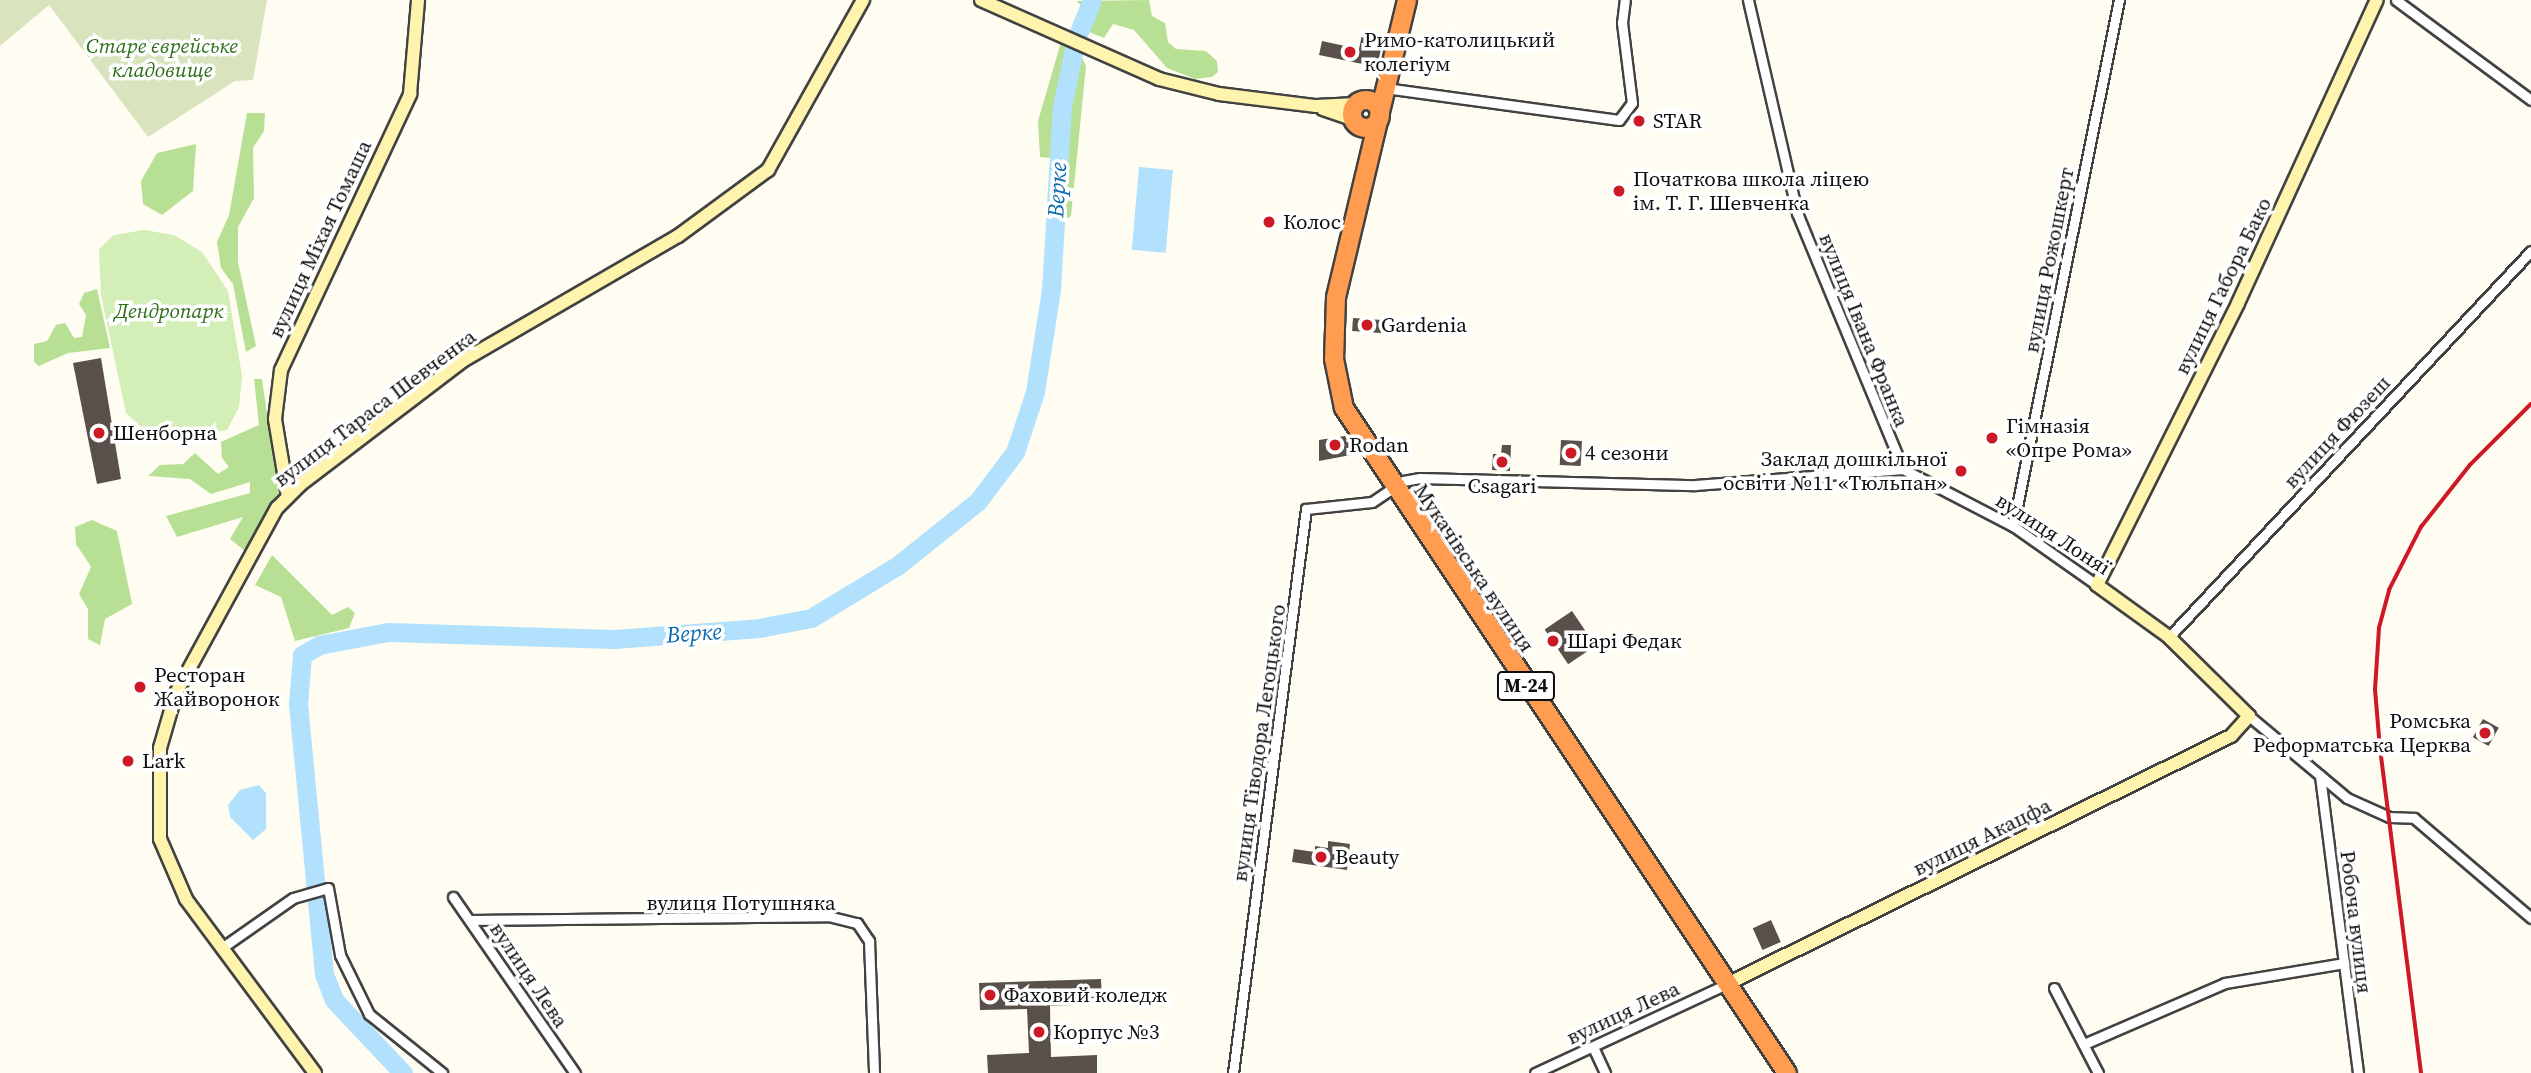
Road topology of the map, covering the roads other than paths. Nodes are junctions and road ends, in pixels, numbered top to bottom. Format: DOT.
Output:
graph roads {
  1 [pos="418,0"];
  2 [pos="863,0"];
  3 [pos="981,0"];
  4 [pos="1407,0"];
  5 [pos="1625,0"];
  6 [pos="1748,0"];
  7 [pos="2119,0"];
  8 [pos="2377,0"];
  9 [pos="2396,0"];
  10 [pos="1383,87"];
  11 [pos="2531,100"];
  12 [pos="1358,112"];
  13 [pos="1379,119"];
  14 [pos="1369,152"];
  15 [pos="2531,251"];
  16 [pos="1903,469"];
  17 [pos="1392,487"];
  18 [pos="288,496"];
  19 [pos="2013,526"];
  20 [pos="2097,585"];
  21 [pos="2169,636"];
  22 [pos="2249,716"];
  23 [pos="2320,776"];
  24 [pos="453,898"];
  25 [pos="2531,918"];
  26 [pos="470,920"];
  27 [pos="223,947"];
  28 [pos="2344,963"];
  29 [pos="1727,984"];
  30 [pos="2054,988"];
  31 [pos="2084,1044"];
  32 [pos="1593,1046"];
  33 [pos="315,1073"];
  34 [pos="442,1073"];
  35 [pos="575,1073"];
  36 [pos="874,1073"];
  37 [pos="1233,1073"];
  38 [pos="1535,1073"];
  39 [pos="1605,1073"];
  40 [pos="1787,1073"];
  41 [pos="2098,1073"];
  42 [pos="2358,1073"];
  1 -- 18 [label="street, вулиця Міхая Томаша"];
  2 -- 18 [label="street, вулиця Тараса Шевченка"];
  3 -- 12 [label="street"];
  4 -- 10 [label="highway, Мукачівська вулиця / М-24"];
  5 -- 10 [label="street"];
  6 -- 16 [label="street, вулиця Івана Франка"];
  7 -- 19 [label="street, вулиця Рожошкерт"];
  8 -- 20 [label="street, вулиця Габора Бако"];
  9 -- 11 [label="street"];
  10 -- 12 [label="highway, Мукачівська вулиця / М-24"];
  10 -- 13 [label="highway, Мукачівська вулиця / М-24"];
  12 -- 13 [label="highway"];
  12 -- 13 [label="highway"];
  12 -- 14 [label="highway"];
  13 -- 14 [label="highway, Мукачівська вулиця / М-24"];
  14 -- 17 [label="highway, Мукачівська вулиця / М-24"];
  15 -- 21 [label="street, вулиця Фюзеш"];
  16 -- 17 [label="street"];
  16 -- 19 [label="street, вулиця Лоняї"];
  17 -- 29 [label="highway, Мукачівська вулиця / М-24"];
  17 -- 37 [label="street, вулиця Тіводора Легоцького"];
  18 -- 27 [label="street, вулиця Тараса Шевченка"];
  19 -- 20 [label="street, вулиця Лоняї"];
  20 -- 21 [label="street, вулиця Лоняї"];
  21 -- 22 [label="street, вулиця Лоняї"];
  22 -- 23 [label="street, вулиця Лоняї"];
  22 -- 29 [label="street, вулиця Акацфа"];
  23 -- 25 [label="street, вулиця Лоняї"];
  23 -- 28 [label="street, Робоча вулиця"];
  24 -- 26 [label="street, вулиця Лева"];
  26 -- 35 [label="street, вулиця Лева"];
  26 -- 36 [label="street, вулиця Потушняка"];
  27 -- 33 [label="street, вулиця Тараса Шевченка"];
  27 -- 34 [label="street"];
  28 -- 31 [label="street"];
  28 -- 42 [label="street, Робоча вулиця"];
  29 -- 32 [label="street, вулиця Лева"];
  29 -- 40 [label="highway, Мукачівська вулиця / М-24"];
  30 -- 31 [label="street"];
  31 -- 41 [label="street"];
  32 -- 38 [label="street, вулиця Лева"];
  32 -- 39 [label="street"];
}
